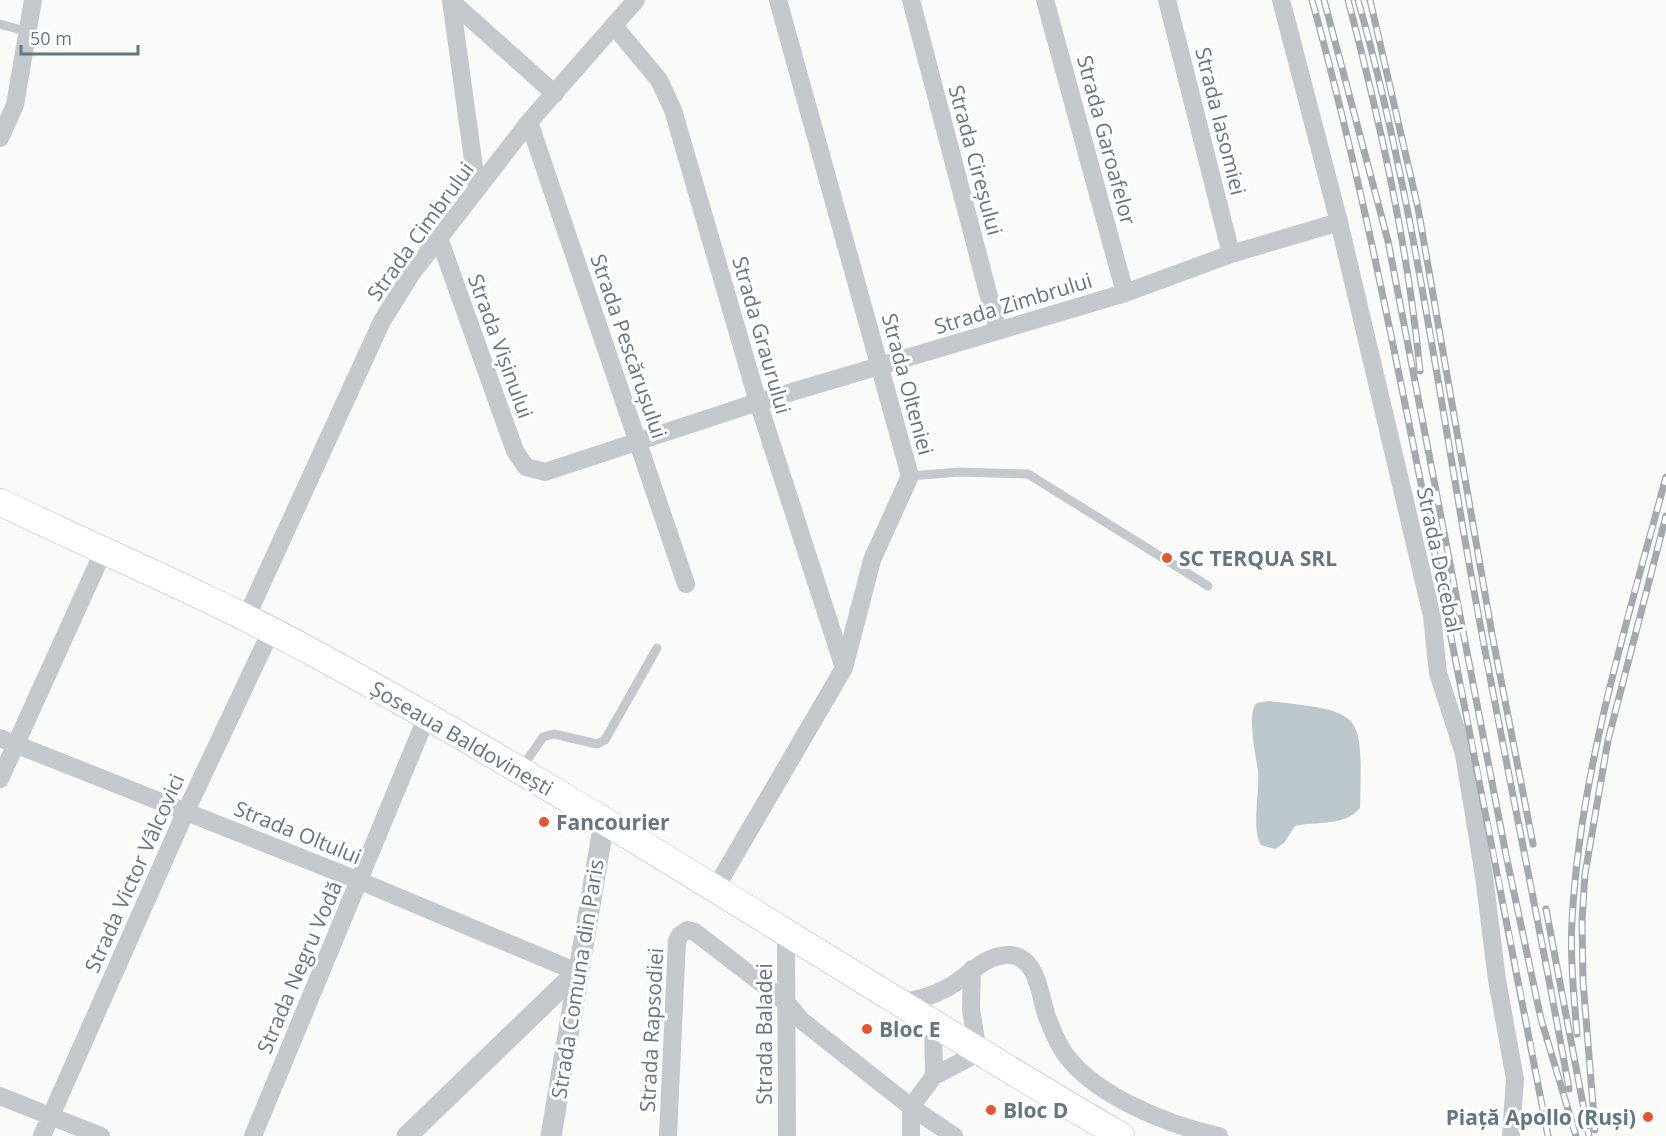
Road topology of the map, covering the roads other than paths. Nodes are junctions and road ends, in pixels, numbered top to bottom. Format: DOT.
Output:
graph roads {
  1 [pos="33,0"];
  2 [pos="636,0"];
  3 [pos="778,0"];
  4 [pos="911,0"];
  5 [pos="1045,0"];
  6 [pos="1167,0"];
  7 [pos="1281,0"];
  8 [pos="451,1"];
  9 [pos="0,24"];
  10 [pos="615,27"];
  11 [pos="28,32"];
  12 [pos="555,94"];
  13 [pos="529,122"];
  14 [pos="0,138"];
  15 [pos="477,189"];
  16 [pos="1339,222"];
  17 [pos="439,238"];
  18 [pos="1231,254"];
  19 [pos="1125,292"];
  20 [pos="998,331"];
  21 [pos="880,366"];
  22 [pos="758,402"];
  23 [pos="638,442"];
  24 [pos="526,466"];
  25 [pos="910,476"];
  26 [pos="0,502"];
  27 [pos="103,552"];
  28 [pos="686,584"];
  29 [pos="1208,586"];
  30 [pos="246,618"];
  31 [pos="271,631"];
  32 [pos="657,648"];
  33 [pos="844,669"];
  34 [pos="427,716"];
  35 [pos="8,741"];
  36 [pos="519,771"];
  37 [pos="0,779"];
  38 [pos="186,811"];
  39 [pos="604,822"];
  40 [pos="360,882"];
  41 [pos="715,889"];
  42 [pos="786,932"];
  43 [pos="972,969"];
  44 [pos="578,972"];
  45 [pos="899,1002"];
  46 [pos="787,1003"];
  47 [pos="933,1023"];
  48 [pos="978,1053"];
  49 [pos="934,1076"];
  50 [pos="0,1096"];
  51 [pos="911,1107"];
  52 [pos="51,1116"];
  53 [pos="42,1136"];
  54 [pos="101,1136"];
  55 [pos="253,1136"];
  56 [pos="408,1136"];
  57 [pos="551,1136"];
  58 [pos="668,1136"];
  59 [pos="787,1136"];
  60 [pos="911,1136"];
  61 [pos="954,1136"];
  62 [pos="1121,1136"];
  63 [pos="1219,1136"];
  64 [pos="1511,1136"];
  1 -- 11 [label="street"];
  2 -- 10 [label="street, Strada Cimbrului"];
  3 -- 21 [label="street, Strada Olteniei"];
  4 -- 20 [label="street, Strada Cireșului"];
  5 -- 19 [label="street, Strada Garoafelor"];
  6 -- 18 [label="street, Strada Iasomiei"];
  7 -- 16 [label="street, Strada Decebal"];
  8 -- 12 [label="street"];
  8 -- 15 [label="street"];
  9 -- 11 [label="lane"];
  10 -- 12 [label="street, Strada Cimbrului"];
  10 -- 22 [label="street, Strada Graurului"];
  11 -- 14 [label="street"];
  12 -- 13 [label="street, Strada Cimbrului"];
  13 -- 15 [label="street, Strada Cimbrului"];
  13 -- 23 [label="street, Strada Pescărușului"];
  15 -- 17 [label="street, Strada Cimbrului"];
  16 -- 18 [label="street, Strada Zimbrului"];
  16 -- 64 [label="street, Strada Decebal"];
  17 -- 24 [label="street, Strada Vișinului"];
  17 -- 30 [label="street, Strada Cimbrului"];
  18 -- 19 [label="street, Strada Zimbrului"];
  19 -- 20 [label="street, Strada Zimbrului"];
  20 -- 21 [label="street, Strada Zimbrului"];
  21 -- 22 [label="street, Strada Zimbrului"];
  21 -- 25 [label="street, Strada Olteniei"];
  22 -- 23 [label="street, Strada Zimbrului"];
  22 -- 33 [label="street, Strada Graurului"];
  23 -- 24 [label="street, Strada Zimbrului"];
  23 -- 28 [label="street, Strada Pescărușului"];
  25 -- 29 [label="lane"];
  25 -- 33 [label="street, Strada Olteniei"];
  26 -- 27 [label="main road, Șoseaua Baldovinești"];
  27 -- 30 [label="main road, Șoseaua Baldovinești"];
  27 -- 35 [label="street"];
  30 -- 31 [label="main road, Șoseaua Baldovinești"];
  31 -- 34 [label="main road, Șoseaua Baldovinești"];
  31 -- 38 [label="street, Strada Victor Vâlcovici"];
  32 -- 36 [label="lane"];
  33 -- 41 [label="street, Strada Olteniei"];
  34 -- 36 [label="main road, Șoseaua Baldovinești"];
  34 -- 40 [label="street, Strada Negru Vodă"];
  35 -- 37 [label="street"];
  35 -- 38 [label="street, Strada Oltului"];
  36 -- 39 [label="main road, Șoseaua Baldovinești"];
  38 -- 40 [label="street, Strada Oltului"];
  38 -- 52 [label="street, Strada Victor Vâlcovici"];
  39 -- 41 [label="main road, Șoseaua Baldovinești"];
  39 -- 44 [label="street, Strada Comuna din Paris"];
  40 -- 44 [label="street, Strada Oltului"];
  40 -- 55 [label="street, Strada Negru Vodă"];
  41 -- 42 [label="main road, Șoseaua Baldovinești"];
  42 -- 45 [label="main road, Șoseaua Baldovinești"];
  42 -- 46 [label="street, Strada Baladei"];
  43 -- 45 [label="street"];
  43 -- 48 [label="street"];
  43 -- 63 [label="street"];
  44 -- 56 [label="street"];
  44 -- 57 [label="street, Strada Comuna din Paris"];
  45 -- 47 [label="main road, Șoseaua Baldovinești"];
  46 -- 51 [label="street"];
  46 -- 58 [label="street, Strada Rapsodiei"];
  46 -- 59 [label="street, Strada Baladei"];
  47 -- 48 [label="main road, Șoseaua Baldovinești"];
  47 -- 49 [label="street"];
  48 -- 49 [label="street"];
  48 -- 62 [label="main road, Șoseaua Baldovinești"];
  49 -- 51 [label="street"];
  50 -- 52 [label="street"];
  51 -- 60 [label="street"];
  51 -- 61 [label="street"];
  52 -- 53 [label="street, Strada Victor Vâlcovici"];
  52 -- 54 [label="street"];
}
